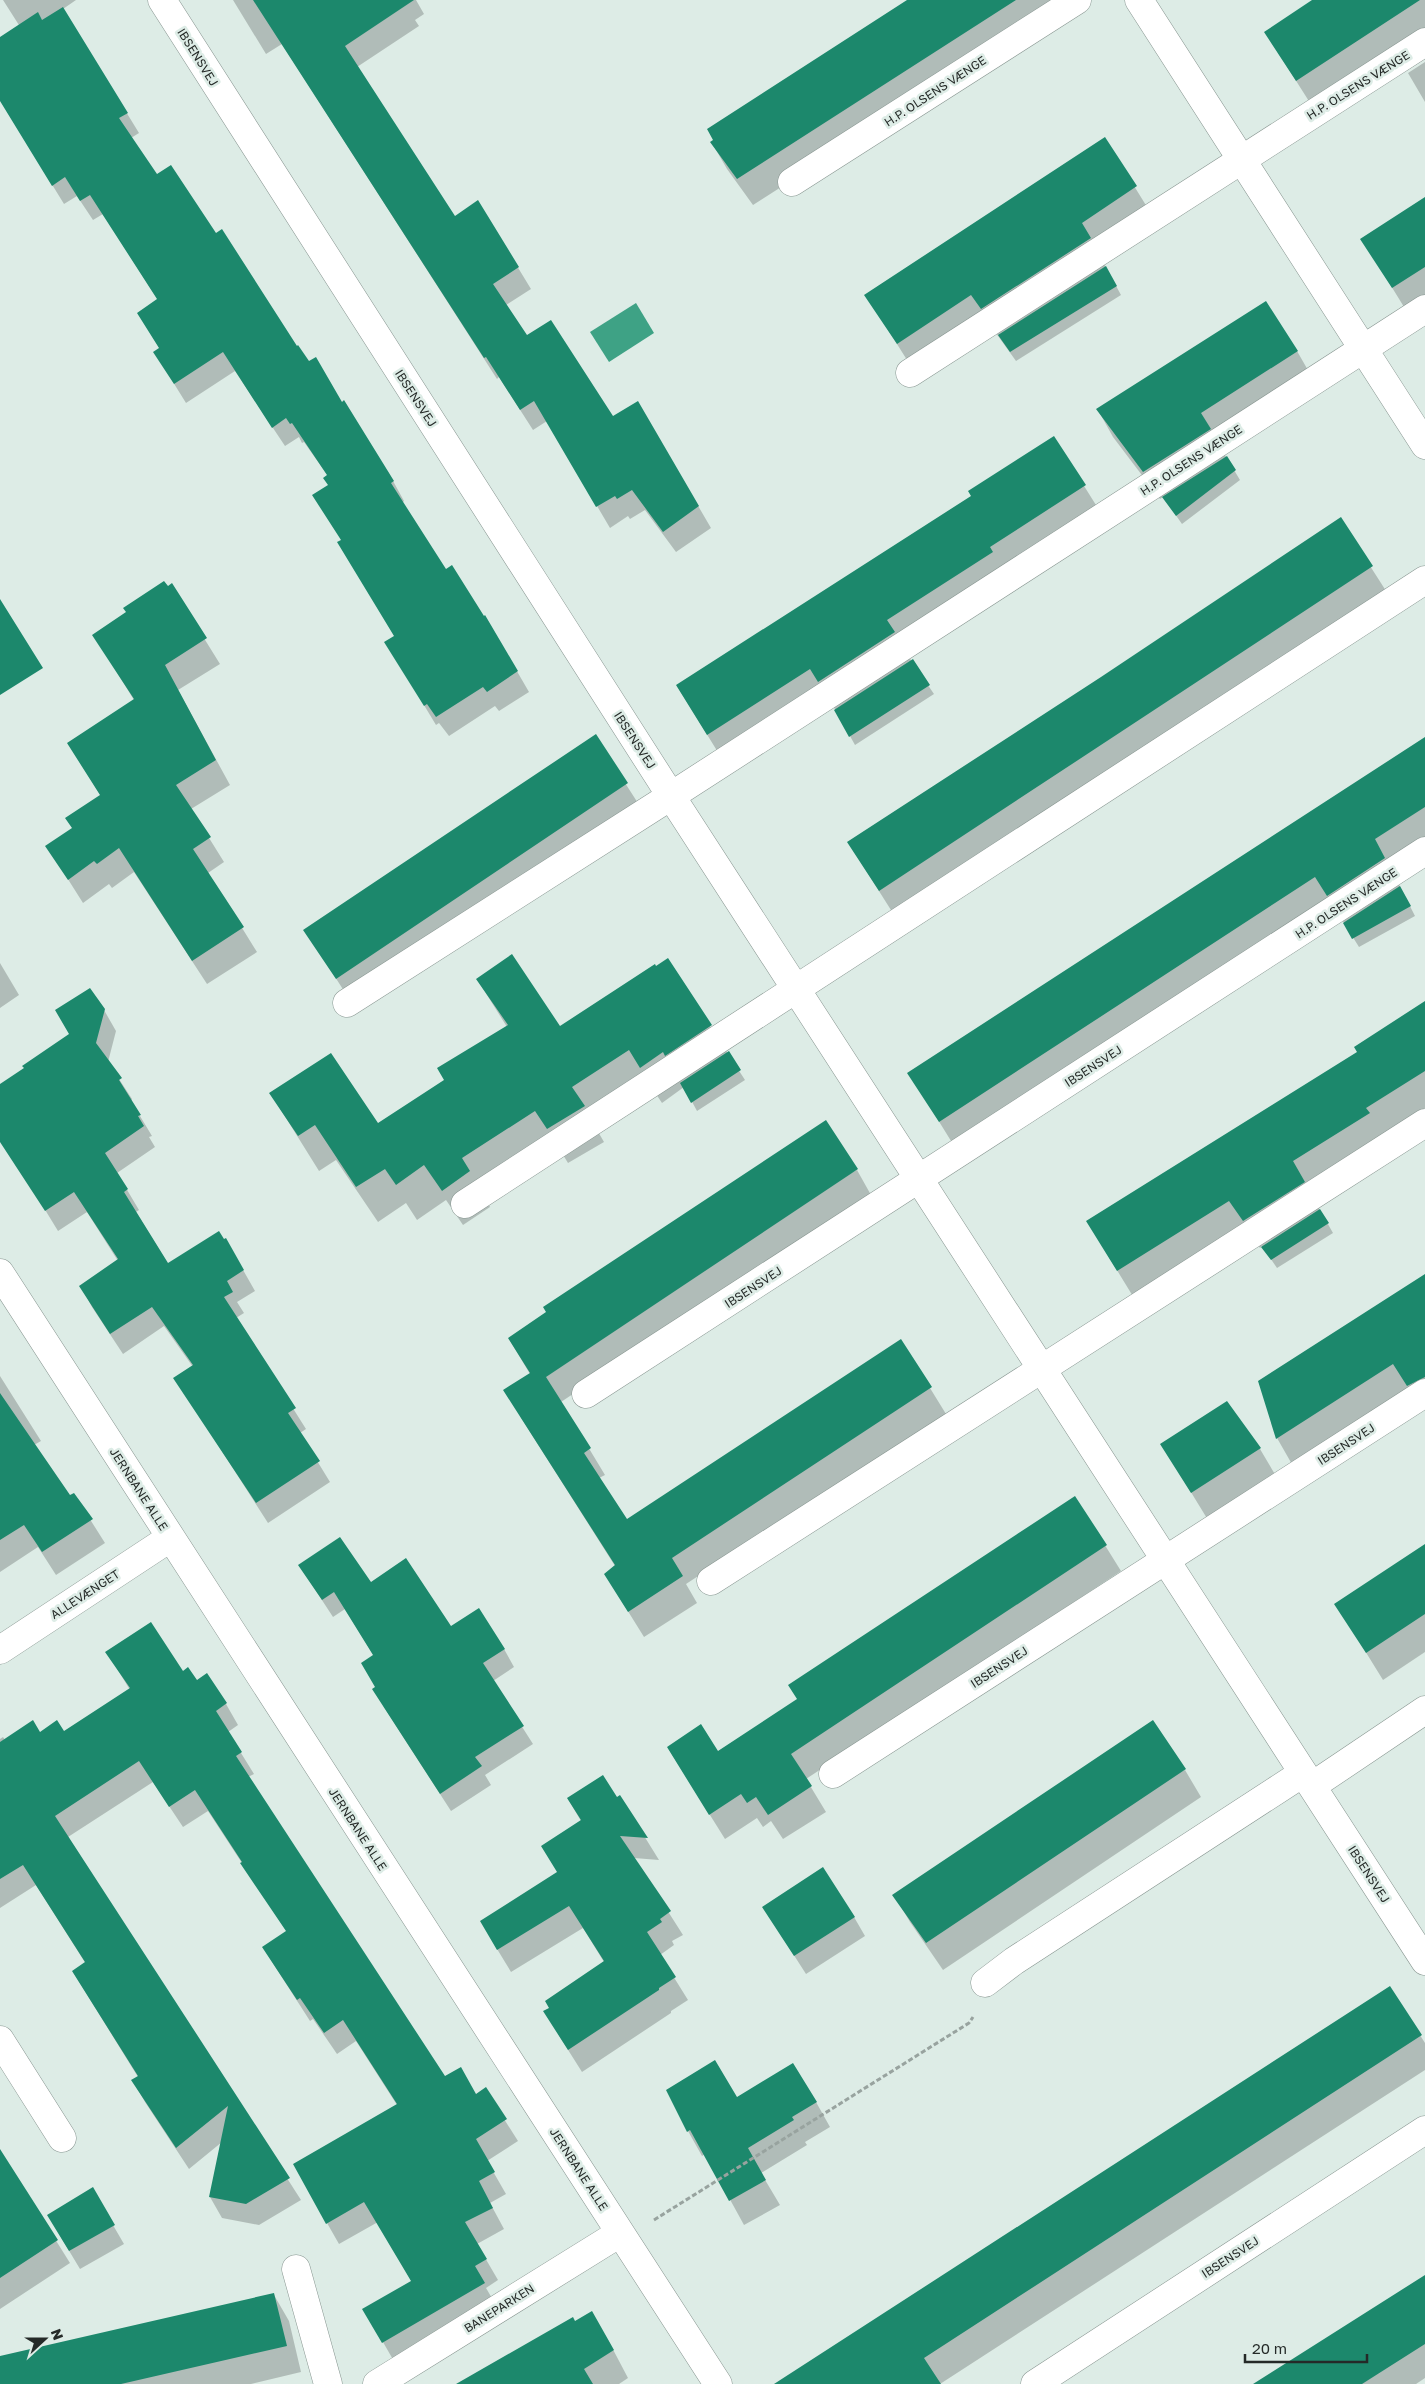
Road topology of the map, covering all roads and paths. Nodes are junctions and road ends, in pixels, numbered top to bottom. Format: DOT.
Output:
graph roads {
  1 [pos="162,0"];
  2 [pos="1077,0"];
  3 [pos="1138,0"];
  4 [pos="1425,42"];
  5 [pos="1241,159"];
  6 [pos="792,182"];
  7 [pos="1425,309"];
  8 [pos="1363,349"];
  9 [pos="910,374"];
  10 [pos="1425,446"];
  11 [pos="1425,580"];
  12 [pos="671,796"];
  13 [pos="1425,851"];
  14 [pos="1267,954"];
  15 [pos="796,989"];
  16 [pos="347,1003"];
  17 [pos="1425,1122"];
  18 [pos="918,1179"];
  19 [pos="465,1204"];
  20 [pos="0,1273"];
  21 [pos="1042,1369"];
  22 [pos="1425,1393"];
  23 [pos="586,1394"];
  24 [pos="170,1538"];
  25 [pos="1165,1560"];
  26 [pos="711,1580"];
  27 [pos="0,1650"];
  28 [pos="1425,1710"];
  29 [pos="833,1774"];
  30 [pos="1307,1780"];
  31 [pos="1425,1960"];
  32 [pos="985,1983"];
  33 [pos="974,2015"];
  34 [pos="0,2040"];
  35 [pos="1425,2130"];
  36 [pos="62,2138"];
  37 [pos="622,2236"];
  38 [pos="296,2269"];
  39 [pos="328,2384"];
  40 [pos="377,2384"];
  41 [pos="718,2384"];
  42 [pos="1035,2384"];
  1 -- 12 [label="street, IBSENSVEJ"];
  2 -- 6 [label="street, H.P. OLSENS VÆNGE"];
  3 -- 5 [label="street"];
  4 -- 5 [label="street, H.P. OLSENS VÆNGE"];
  5 -- 8 [label="street"];
  5 -- 9 [label="street, H.P. OLSENS VÆNGE"];
  7 -- 8 [label="street, H.P. OLSENS VÆNGE"];
  8 -- 10 [label="street"];
  8 -- 12 [label="street, H.P. OLSENS VÆNGE"];
  11 -- 15 [label="street"];
  12 -- 15 [label="street, IBSENSVEJ"];
  12 -- 16 [label="street"];
  13 -- 14 [label="street, H.P. OLSENS VÆNGE"];
  14 -- 18 [label="street, IBSENSVEJ"];
  15 -- 18 [label="street, IBSENSVEJ"];
  15 -- 19 [label="street"];
  17 -- 21 [label="street"];
  18 -- 21 [label="street, IBSENSVEJ"];
  18 -- 23 [label="street, IBSENSVEJ"];
  20 -- 24 [label="street, JERNBANE ALLE"];
  21 -- 25 [label="street, IBSENSVEJ"];
  21 -- 26 [label="street"];
  22 -- 25 [label="street, IBSENSVEJ"];
  24 -- 27 [label="street, ALLEVÆNGET"];
  24 -- 37 [label="street, JERNBANE ALLE"];
  25 -- 29 [label="street, IBSENSVEJ"];
  25 -- 30 [label="street, IBSENSVEJ"];
  28 -- 30 [label="street"];
  30 -- 31 [label="street, IBSENSVEJ"];
  30 -- 32 [label="street"];
  33 -- 37 [label="path"];
  34 -- 36 [label="street"];
  35 -- 42 [label="street, IBSENSVEJ"];
  37 -- 40 [label="street, BANEPARKEN"];
  37 -- 41 [label="street, JERNBANE ALLE"];
  38 -- 39 [label="street"];
}
